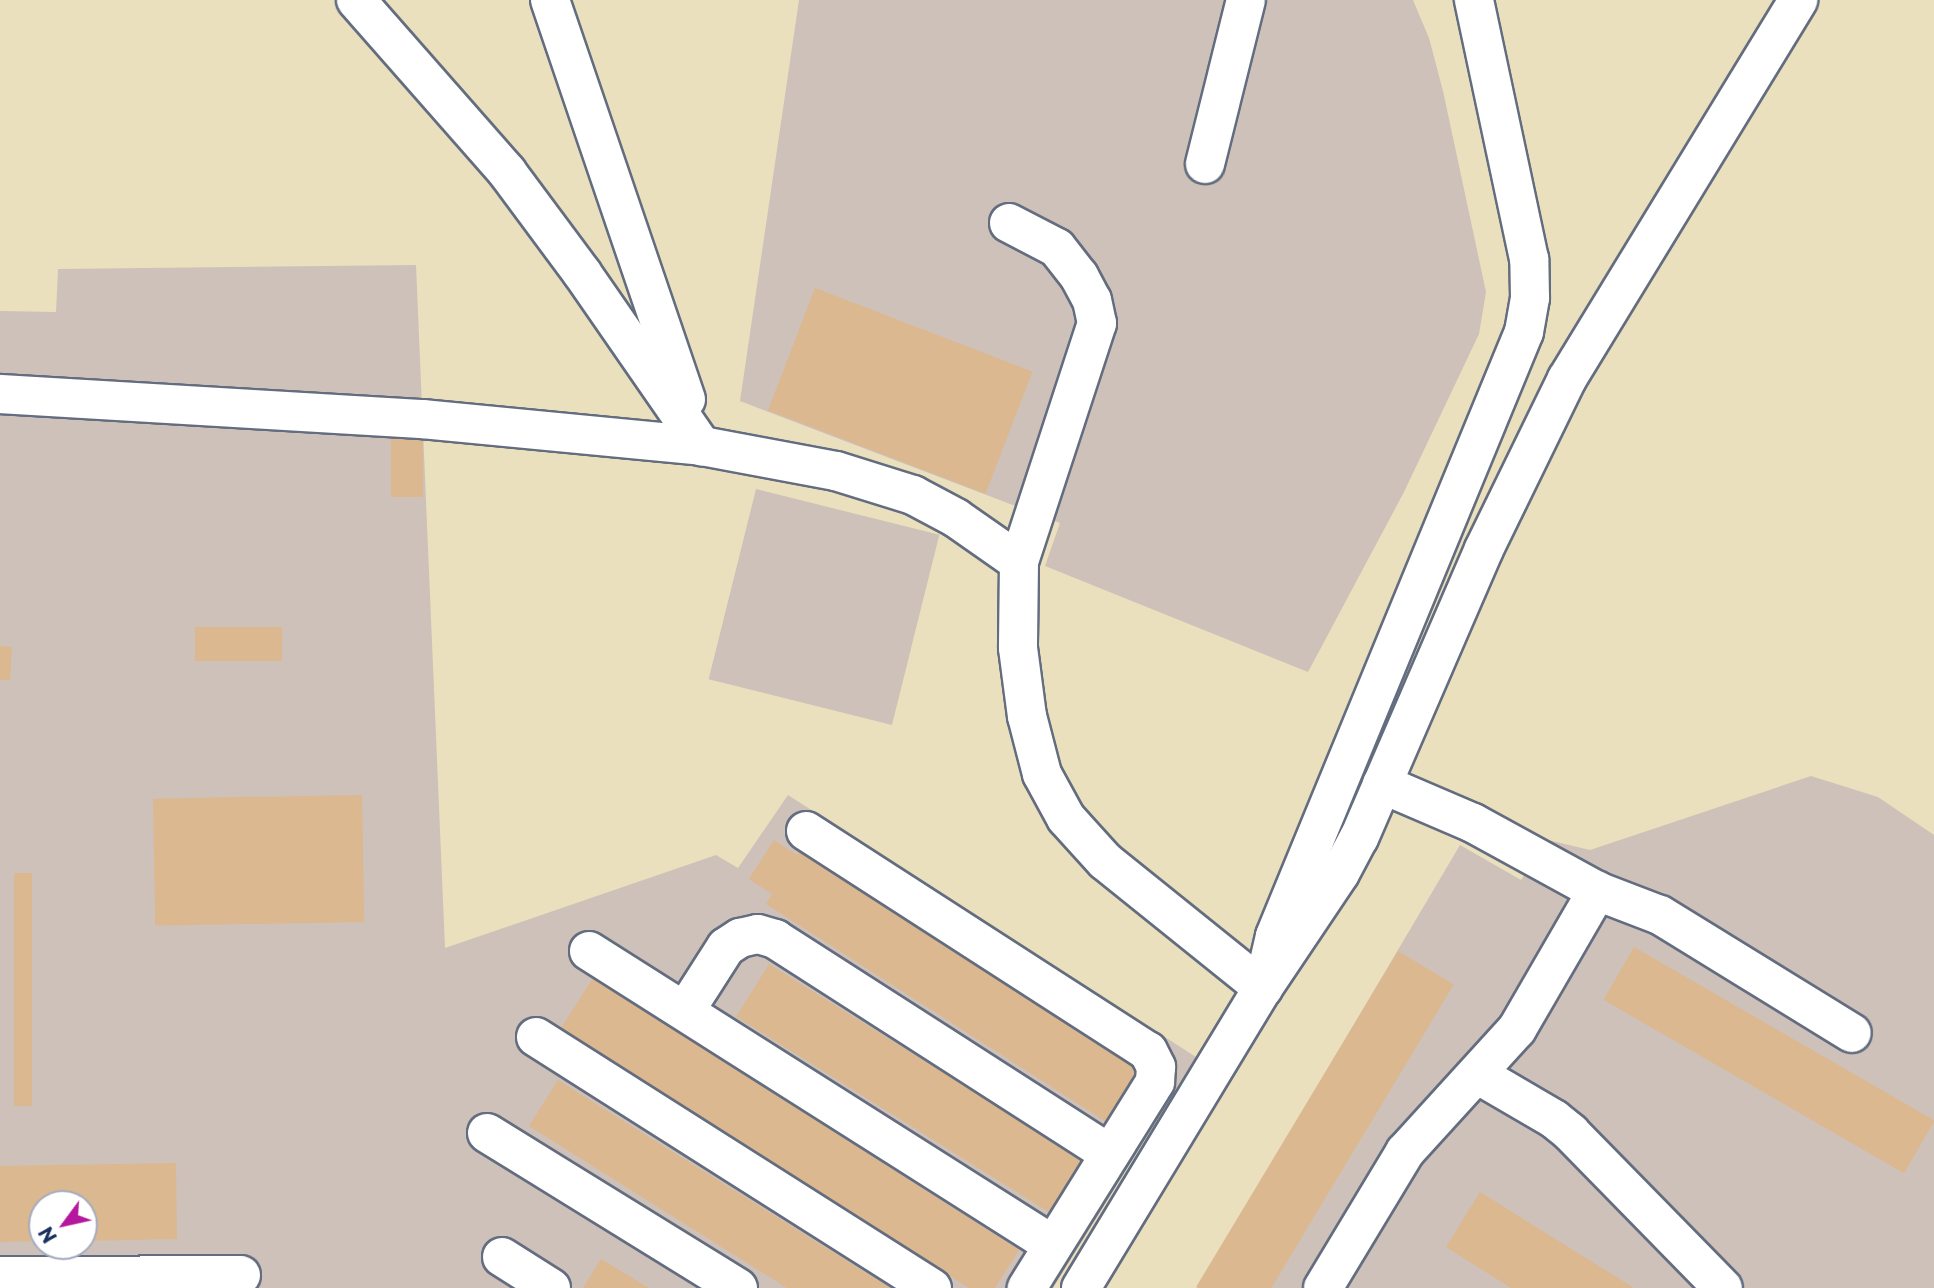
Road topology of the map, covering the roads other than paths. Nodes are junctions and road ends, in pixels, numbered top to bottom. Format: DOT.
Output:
graph roads {
  1 [pos="356,0"];
  2 [pos="550,0"];
  3 [pos="1246,0"];
  4 [pos="1474,0"];
  5 [pos="1798,0"];
  6 [pos="1205,164"];
  7 [pos="1009,223"];
  8 [pos="0,394"];
  9 [pos="702,446"];
  10 [pos="1019,562"];
  11 [pos="1382,784"];
  12 [pos="806,831"];
  13 [pos="1597,891"];
  14 [pos="590,951"];
  15 [pos="1263,988"];
  16 [pos="685,1011"];
  17 [pos="1852,1033"];
  18 [pos="536,1037"];
  19 [pos="1477,1074"];
  20 [pos="487,1133"];
  21 [pos="1110,1154"];
  22 [pos="1053,1245"];
  23 [pos="502,1257"];
  24 [pos="241,1275"];
  25 [pos="0,1276"];
  26 [pos="551,1288"];
  27 [pos="738,1288"];
  28 [pos="932,1288"];
  29 [pos="1027,1288"];
  30 [pos="1081,1288"];
  31 [pos="1323,1288"];
  32 [pos="1723,1288"];
  1 -- 9 [label="street"];
  2 -- 9 [label="street"];
  3 -- 6 [label="street"];
  4 -- 15 [label="street"];
  5 -- 11 [label="street"];
  7 -- 10 [label="street"];
  8 -- 9 [label="street"];
  9 -- 10 [label="street"];
  10 -- 15 [label="street"];
  11 -- 13 [label="street"];
  11 -- 15 [label="street"];
  12 -- 21 [label="street"];
  13 -- 17 [label="street"];
  13 -- 19 [label="street"];
  14 -- 16 [label="street"];
  15 -- 30 [label="street"];
  16 -- 21 [label="street"];
  16 -- 22 [label="street"];
  18 -- 28 [label="street"];
  19 -- 31 [label="street"];
  19 -- 32 [label="street"];
  20 -- 27 [label="street"];
  21 -- 22 [label="street"];
  22 -- 29 [label="street"];
  23 -- 26 [label="street"];
  24 -- 25 [label="street"];
}
